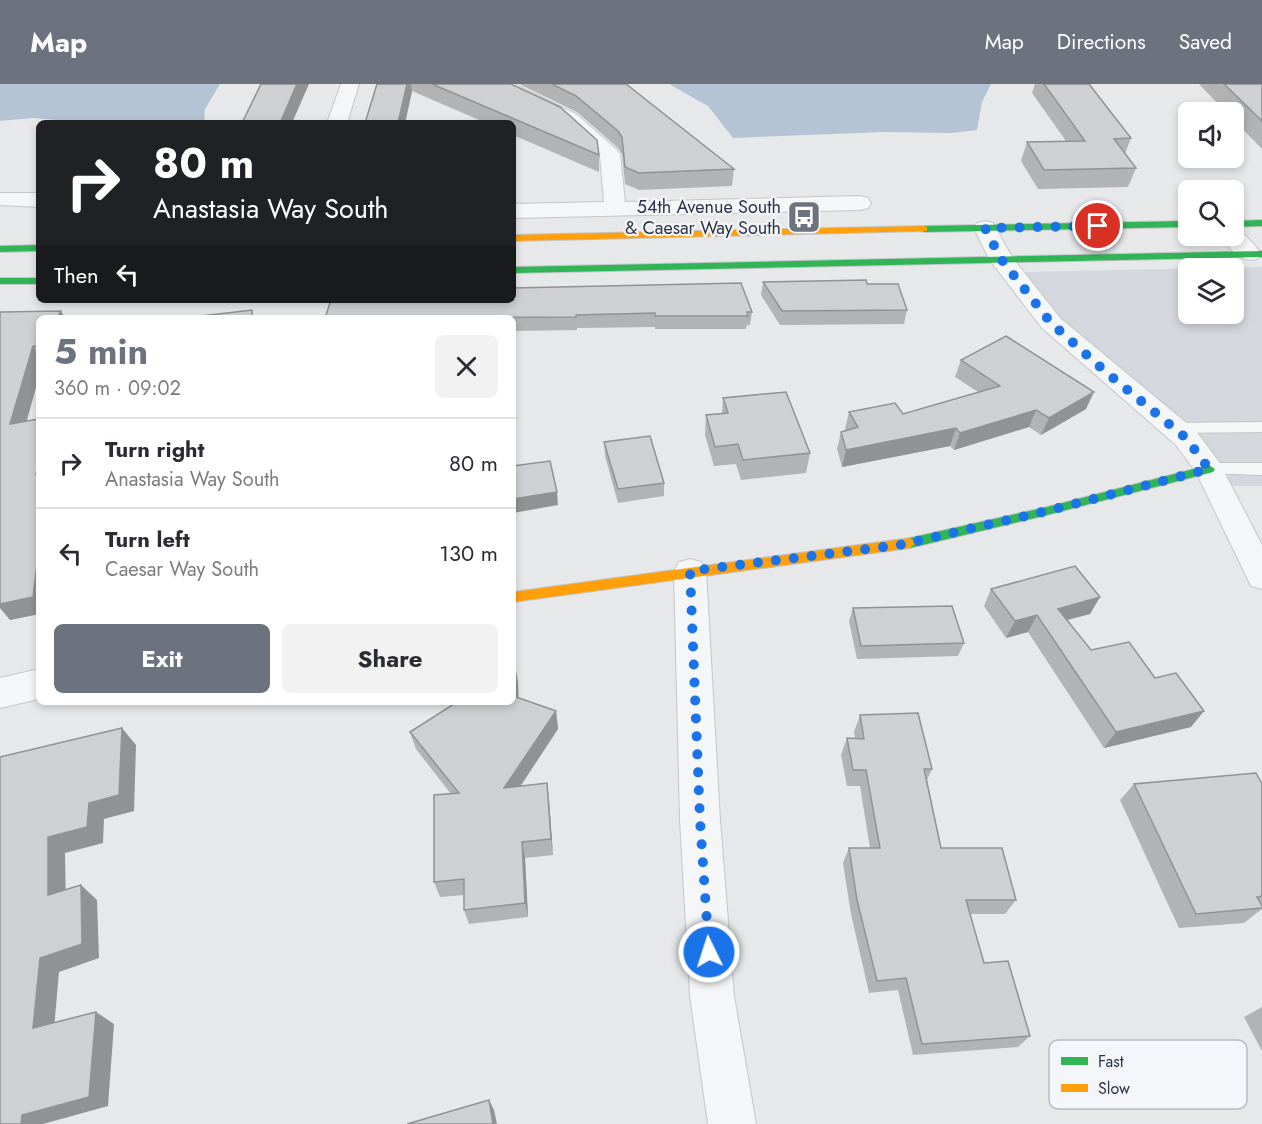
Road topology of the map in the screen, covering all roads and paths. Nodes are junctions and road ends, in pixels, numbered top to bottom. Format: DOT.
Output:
graph roads {
  1 [pos="350,84"];
  2 [pos="499,84"];
  3 [pos="338,120"];
  4 [pos="0,199"];
  5 [pos="36,200"];
  6 [pos="860,203"];
  7 [pos="615,209"];
  8 [pos="516,212"];
  9 [pos="1262,223"];
  10 [pos="1244,224"];
  11 [pos="1178,225"];
  12 [pos="985,228"];
  13 [pos="516,238"];
  14 [pos="1244,245"];
  15 [pos="36,248"];
  16 [pos="0,249"];
  17 [pos="1256,254"];
  18 [pos="1001,259"];
  19 [pos="516,270"];
  20 [pos="36,281"];
  21 [pos="0,282"];
  22 [pos="1262,427"];
  23 [pos="1174,428"];
  24 [pos="1209,469"];
  25 [pos="1262,469"];
  26 [pos="690,571"];
  27 [pos="1262,577"];
  28 [pos="516,597"];
  29 [pos="36,685"];
  30 [pos="0,693"];
  31 [pos="732,1124"];
  1 -- 3 [label="street"];
  2 -- 7 [label="street"];
  4 -- 5 [label="street"];
  6 -- 7 [label="street"];
  7 -- 8 [label="street"];
  9 -- 10 [label="main road"];
  11 -- 12 [label="main road"];
  12 -- 13 [label="main road"];
  12 -- 18 [label="street"];
  14 -- 17 [label="street"];
  15 -- 16 [label="main road"];
  17 -- 18 [label="main road"];
  18 -- 19 [label="main road"];
  18 -- 23 [label="street"];
  20 -- 21 [label="main road"];
  22 -- 23 [label="lane"];
  23 -- 24 [label="street"];
  24 -- 25 [label="lane"];
  24 -- 26 [label="main road"];
  24 -- 27 [label="street"];
  26 -- 28 [label="main road"];
  26 -- 31 [label="street"];
  29 -- 30 [label="street"];
}
